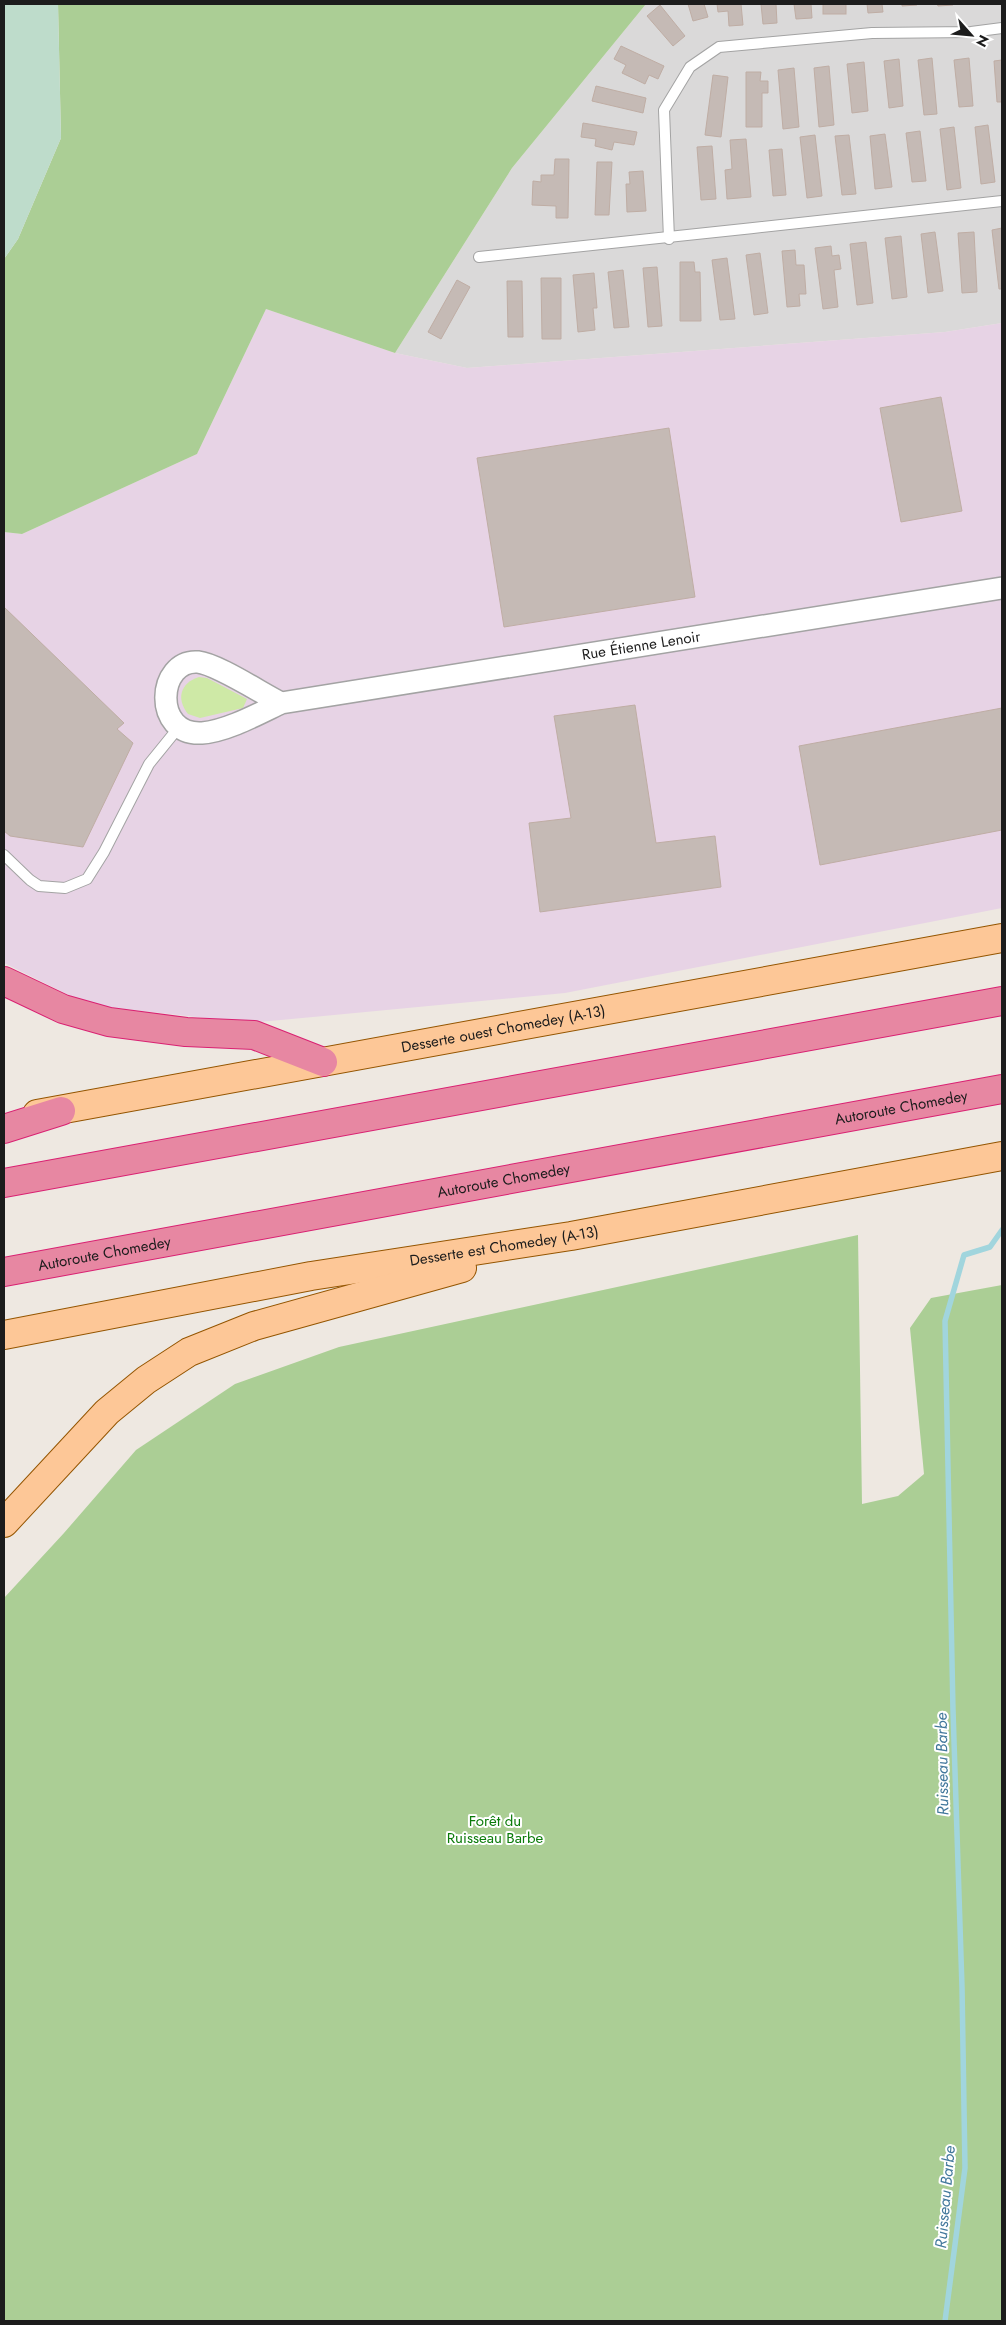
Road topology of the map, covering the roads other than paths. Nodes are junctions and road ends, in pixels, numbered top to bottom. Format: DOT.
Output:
graph roads {
  1 [pos="1002,28"];
  2 [pos="1002,201"];
  3 [pos="669,239"];
  4 [pos="478,257"];
  5 [pos="1002,588"];
  6 [pos="281,703"];
  7 [pos="180,727"];
  8 [pos="4,855"];
  9 [pos="1002,938"];
  10 [pos="4,981"];
  11 [pos="1002,1001"];
  12 [pos="323,1062"];
  13 [pos="1002,1089"];
  14 [pos="61,1111"];
  15 [pos="4,1119"];
  16 [pos="4,1129"];
  17 [pos="1002,1156"];
  18 [pos="4,1183"];
  19 [pos="571,1236"];
  20 [pos="4,1272"];
  21 [pos="4,1335"];
  22 [pos="4,1523"];
  1 -- 3 [label="lane"];
  2 -- 3 [label="lane"];
  3 -- 4 [label="lane"];
  5 -- 6 [label="street, Rue Étienne Lenoir"];
  6 -- 7 [label="street, Rue Étienne Lenoir"];
  6 -- 7 [label="street"];
  7 -- 8 [label="lane"];
  9 -- 12 [label="main road, Desserte ouest Chomedey (A-13)"];
  10 -- 12 [label="highway"];
  11 -- 18 [label="highway"];
  12 -- 14 [label="main road, Desserte ouest Chomedey (A-13)"];
  13 -- 20 [label="highway, Autoroute Chomedey"];
  14 -- 15 [label="main road, Desserte ouest Chomedey (A-13)"];
  14 -- 16 [label="highway"];
  17 -- 19 [label="main road, Desserte est Chomedey (A-13)"];
  19 -- 21 [label="main road, Desserte est Chomedey (A-13)"];
  19 -- 22 [label="main road"];
}
